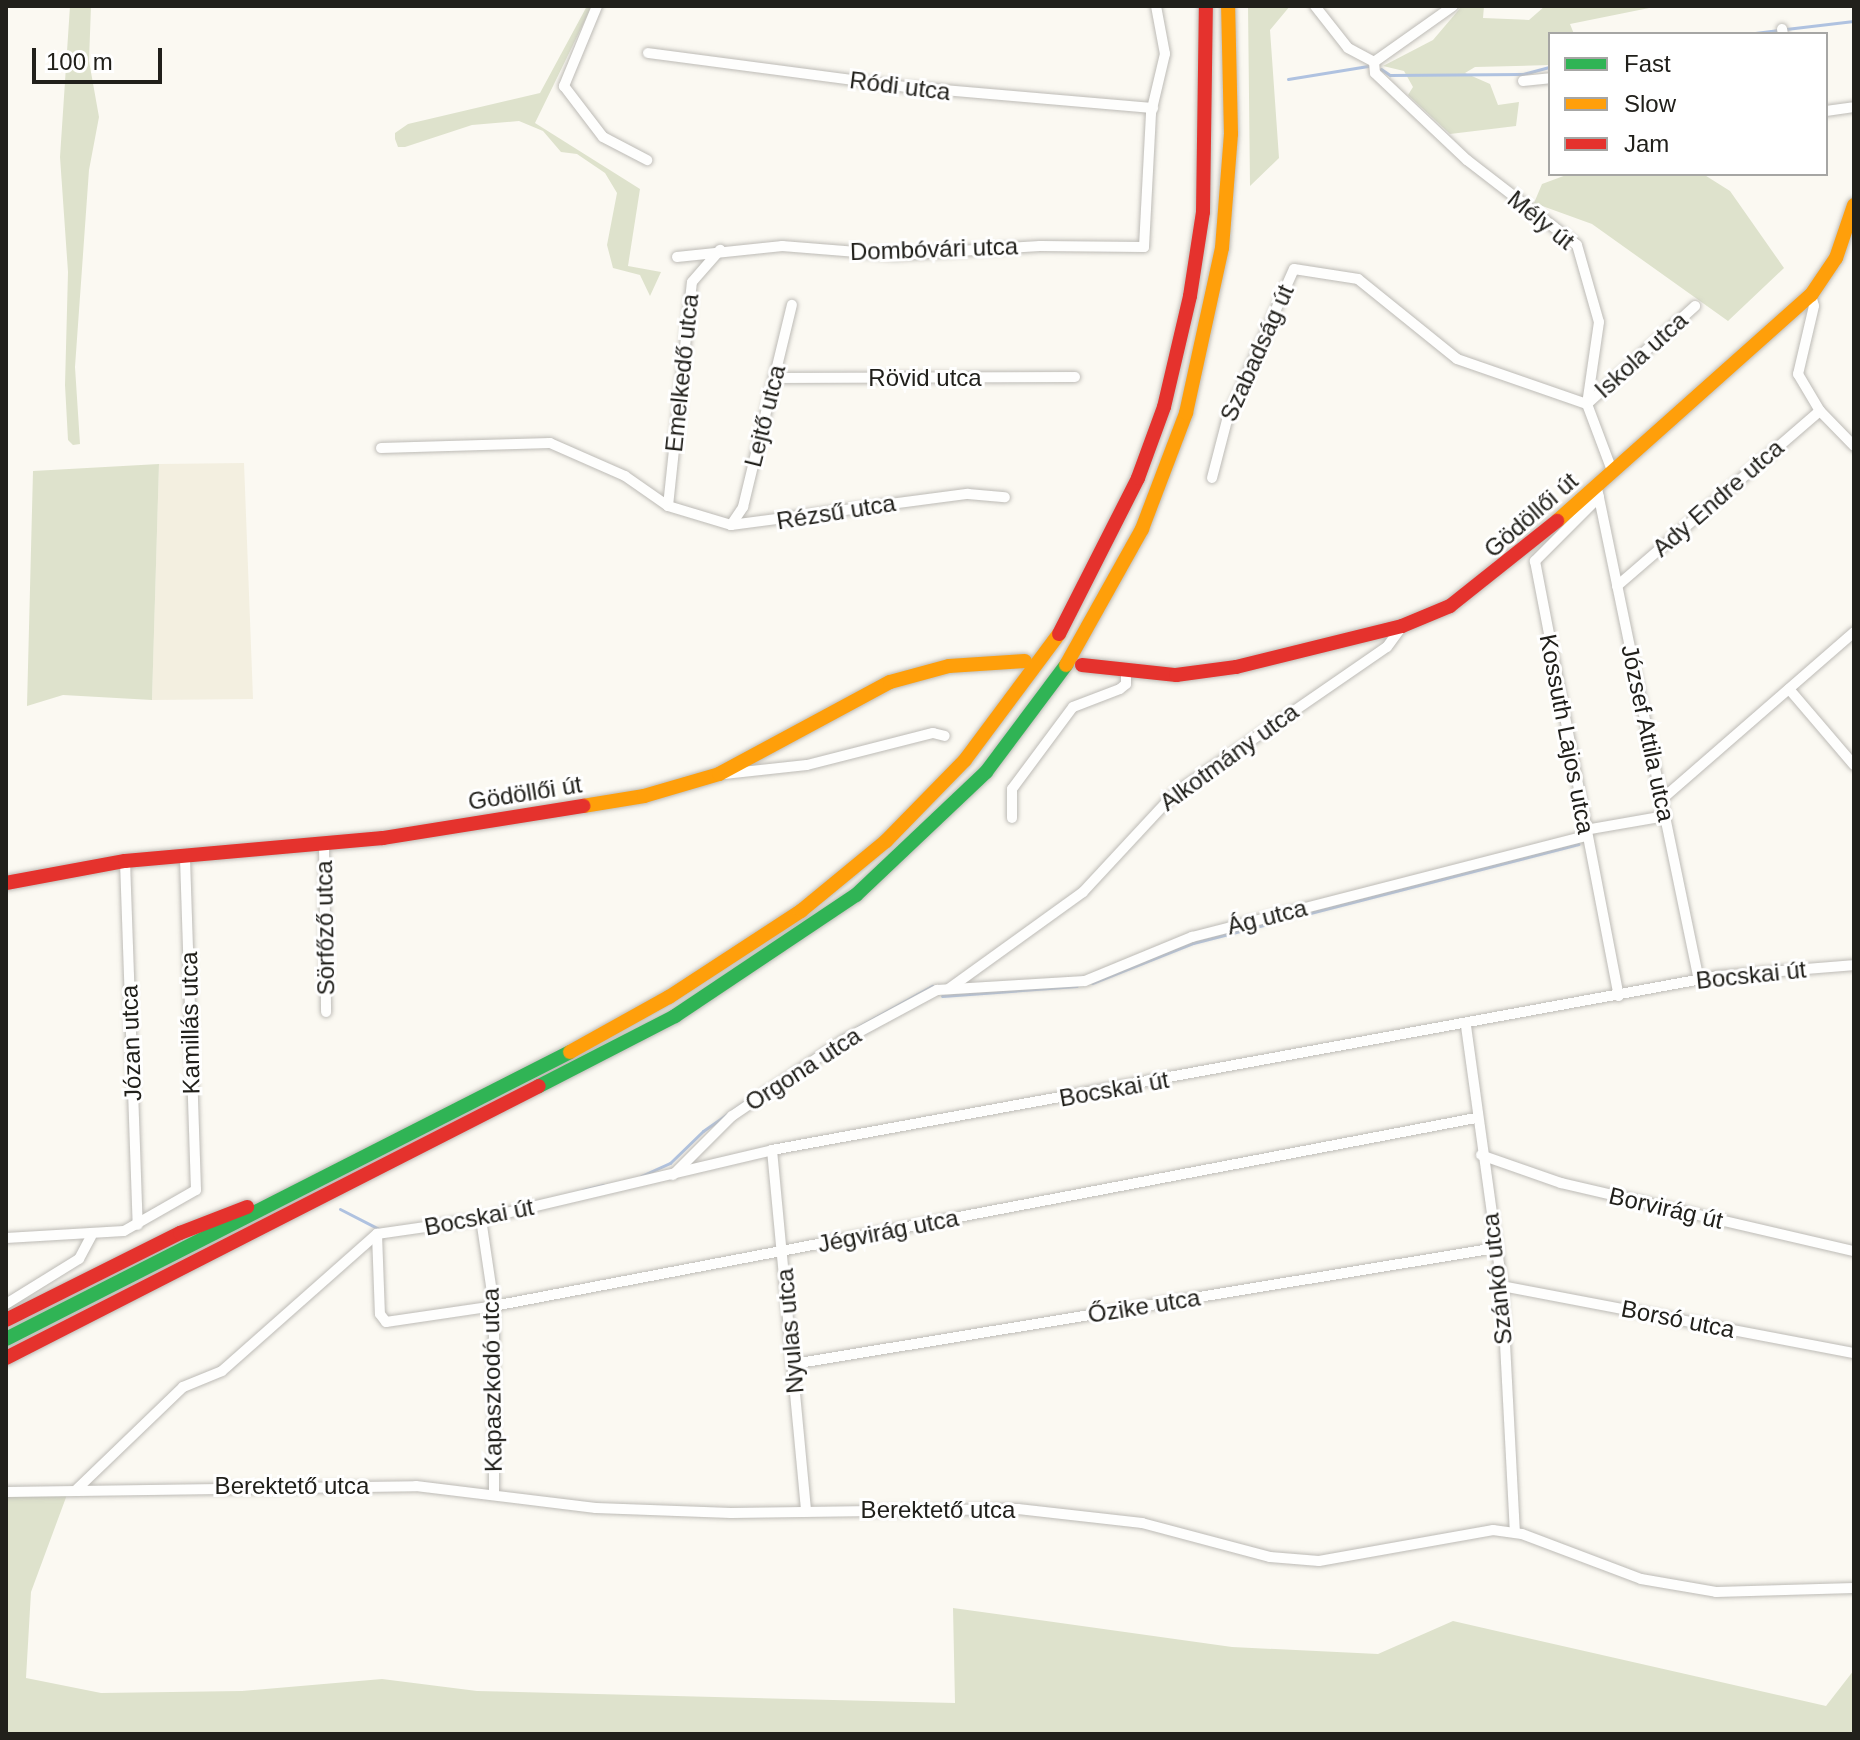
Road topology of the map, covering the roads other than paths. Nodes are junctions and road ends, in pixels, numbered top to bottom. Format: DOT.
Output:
graph roads {
  1 [pos="597,6"];
  2 [pos="1156,6"];
  3 [pos="1206,6"];
  4 [pos="1228,6"];
  5 [pos="1315,6"];
  6 [pos="1453,6"];
  7 [pos="648,53"];
  8 [pos="1374,62"];
  9 [pos="1548,78"];
  10 [pos="1523,81"];
  11 [pos="1854,107"];
  12 [pos="1153,108"];
  13 [pos="1828,111"];
  14 [pos="647,160"];
  15 [pos="1854,205"];
  16 [pos="720,250"];
  17 [pos="677,257"];
  18 [pos="1811,295"];
  19 [pos="792,305"];
  20 [pos="1695,306"];
  21 [pos="1075,377"];
  22 [pos="774,378"];
  23 [pos="1587,404"];
  24 [pos="1820,411"];
  25 [pos="1854,446"];
  26 [pos="381,448"];
  27 [pos="1613,473"];
  28 [pos="1212,478"];
  29 [pos="1598,492"];
  30 [pos="1005,497"];
  31 [pos="668,506"];
  32 [pos="731,525"];
  33 [pos="1617,586"];
  34 [pos="1402,626"];
  35 [pos="1854,632"];
  36 [pos="1025,661"];
  37 [pos="1082,665"];
  38 [pos="1126,673"];
  39 [pos="1789,689"];
  40 [pos="945,736"];
  41 [pos="1854,765"];
  42 [pos="719,774"];
  43 [pos="1661,800"];
  44 [pos="1665,816"];
  45 [pos="1012,818"];
  46 [pos="1586,833"];
  47 [pos="324,843"];
  48 [pos="185,855"];
  49 [pos="125,861"];
  50 [pos="6,883"];
  51 [pos="1854,965"];
  52 [pos="1699,979"];
  53 [pos="950,988"];
  54 [pos="1619,996"];
  55 [pos="326,1012"];
  56 [pos="1466,1026"];
  57 [pos="1476,1118"];
  58 [pos="772,1150"];
  59 [pos="1481,1155"];
  60 [pos="673,1175"];
  61 [pos="324,1178"];
  62 [pos="481,1219"];
  63 [pos="138,1225"];
  64 [pos="377,1234"];
  65 [pos="91,1236"];
  66 [pos="6,1238"];
  67 [pos="1496,1248"];
  68 [pos="782,1251"];
  69 [pos="1854,1251"];
  70 [pos="1502,1286"];
  71 [pos="6,1304"];
  72 [pos="494,1306"];
  73 [pos="6,1320"];
  74 [pos="6,1339"];
  75 [pos="1854,1353"];
  76 [pos="6,1358"];
  77 [pos="793,1364"];
  78 [pos="77,1489"];
  79 [pos="6,1492"];
  80 [pos="494,1494"];
  81 [pos="806,1511"];
  82 [pos="1515,1533"];
  83 [pos="1854,1588"];
  1 -- 14 [label="street"];
  2 -- 12 [label="street"];
  3 -- 61 [label="main road"];
  4 -- 76 [label="main road"];
  5 -- 8 [label="street, Mély út"];
  6 -- 8 [label="street"];
  7 -- 12 [label="street, Ródi utca"];
  8 -- 23 [label="street, Mély út"];
  9 -- 10 [label="street"];
  11 -- 13 [label="street"];
  12 -- 16 [label="street, Dombóvári utca"];
  15 -- 18 [label="main road, Gödöllői út"];
  16 -- 17 [label="street, Dombóvári utca"];
  16 -- 31 [label="street, Emelkedő utca"];
  18 -- 24 [label="street"];
  18 -- 27 [label="main road, Gödöllői út"];
  19 -- 22 [label="street, Lejtő utca"];
  20 -- 23 [label="street, Iskola utca"];
  21 -- 22 [label="street, Rövid utca"];
  22 -- 32 [label="street, Lejtő utca"];
  23 -- 27 [label="street, Mély út"];
  23 -- 28 [label="street, Szabadság út"];
  24 -- 25 [label="street"];
  24 -- 33 [label="street, Ady Endre utca"];
  26 -- 31 [label="street, Rézsű utca"];
  27 -- 29 [label="main road, Gödöllői út"];
  29 -- 33 [label="street, József Attila utca"];
  29 -- 34 [label="main road, Gödöllői út"];
  29 -- 46 [label="street, Kossuth Lajos utca"];
  30 -- 32 [label="street, Rézsű utca"];
  31 -- 32 [label="street, Rézsű utca"];
  33 -- 43 [label="street, József Attila utca"];
  34 -- 38 [label="main road, Gödöllői út"];
  34 -- 53 [label="street, Alkotmány utca"];
  35 -- 39 [label="street"];
  36 -- 42 [label="main road, Gödöllői út"];
  37 -- 38 [label="main road, Gödöllői út"];
  38 -- 45 [label="street"];
  39 -- 41 [label="street"];
  39 -- 43 [label="street"];
  40 -- 42 [label="street"];
  42 -- 47 [label="main road, Gödöllői út"];
  43 -- 44 [label="street, József Attila utca"];
  44 -- 46 [label="street, Ág utca"];
  44 -- 52 [label="street, József Attila utca"];
  46 -- 53 [label="street, Ág utca"];
  46 -- 54 [label="street, Kossuth Lajos utca"];
  47 -- 48 [label="main road, Gödöllői út"];
  47 -- 55 [label="street, Sörfőző utca"];
  48 -- 49 [label="main road, Gödöllői út"];
  48 -- 63 [label="street, Kamillás utca"];
  49 -- 50 [label="main road, Gödöllői út"];
  49 -- 63 [label="street, Józan utca"];
  51 -- 52 [label="street, Bocskai út"];
  52 -- 54 [label="street, Bocskai út"];
  53 -- 60 [label="street, Orgona utca"];
  54 -- 56 [label="street, Bocskai út"];
  56 -- 57 [label="street, Szánkó utca"];
  56 -- 58 [label="street, Bocskai út"];
  57 -- 59 [label="street, Szánkó utca"];
  57 -- 68 [label="street, Jégvirág utca"];
  58 -- 60 [label="street, Bocskai út"];
  58 -- 68 [label="street, Nyulas utca"];
  59 -- 67 [label="street, Szánkó utca"];
  59 -- 69 [label="street, Borvirág út"];
  60 -- 62 [label="street, Bocskai út"];
  61 -- 73 [label="main road"];
  61 -- 74 [label="main road"];
  62 -- 64 [label="street, Bocskai út"];
  62 -- 72 [label="street, Kapaszkodó utca"];
  63 -- 65 [label="street"];
  64 -- 72 [label="street, Jégvirág utca"];
  64 -- 78 [label="street"];
  65 -- 66 [label="street"];
  65 -- 71 [label="street"];
  67 -- 70 [label="street, Szánkó utca"];
  67 -- 77 [label="street, Őzike utca"];
  68 -- 72 [label="street, Jégvirág utca"];
  68 -- 77 [label="street, Nyulas utca"];
  70 -- 75 [label="street, Borsó utca"];
  70 -- 82 [label="street, Szánkó utca"];
  72 -- 80 [label="street, Kapaszkodó utca"];
  77 -- 81 [label="street, Nyulas utca"];
  78 -- 79 [label="street, Berektető utca"];
  78 -- 80 [label="street, Berektető utca"];
  80 -- 81 [label="street, Berektető utca"];
  81 -- 82 [label="street, Berektető utca"];
  82 -- 83 [label="street, Berektető utca"];
}
